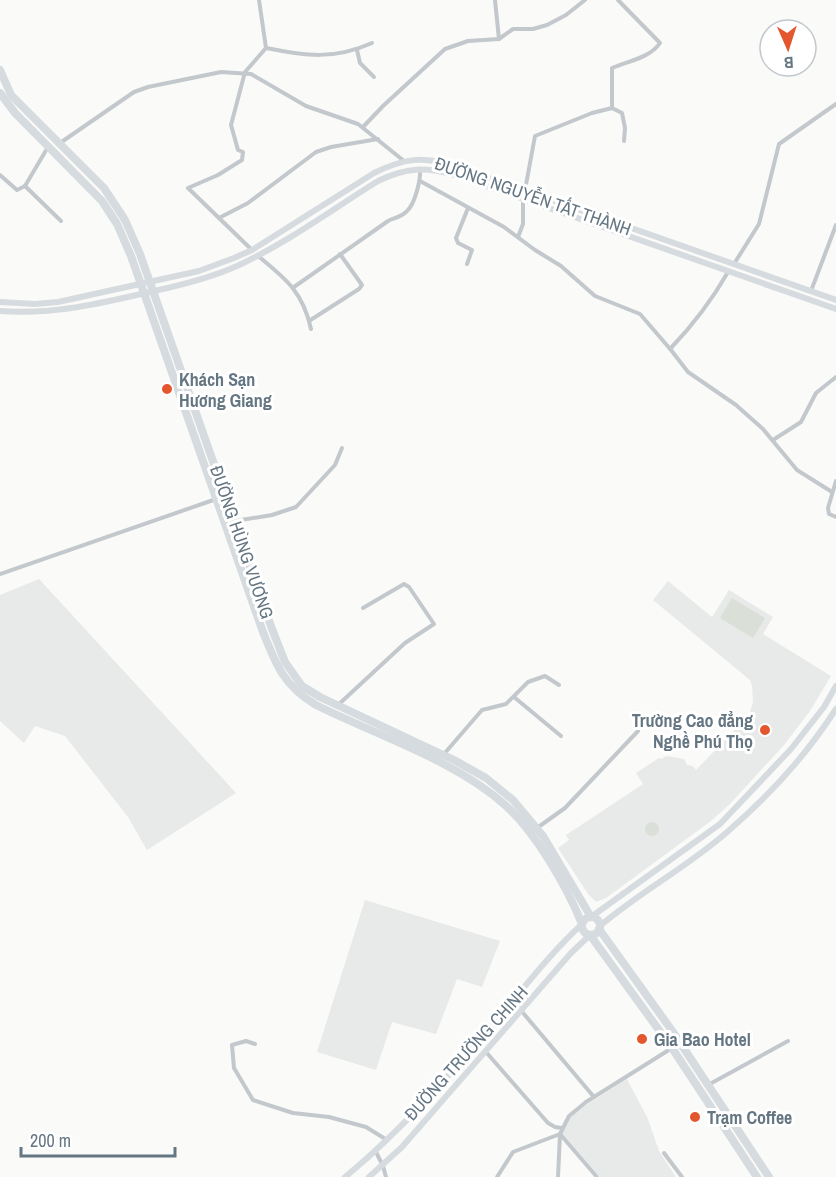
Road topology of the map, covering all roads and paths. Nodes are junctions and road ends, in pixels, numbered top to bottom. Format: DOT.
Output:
graph roads {
  1 [pos="259,0"];
  2 [pos="495,0"];
  3 [pos="585,0"];
  4 [pos="618,0"];
  5 [pos="499,39"];
  6 [pos="372,43"];
  7 [pos="266,48"];
  8 [pos="357,50"];
  9 [pos="0,70"];
  10 [pos="245,72"];
  11 [pos="374,77"];
  12 [pos="11,95"];
  13 [pos="1,98"];
  14 [pos="836,104"];
  15 [pos="612,108"];
  16 [pos="363,127"];
  17 [pos="379,139"];
  18 [pos="624,141"];
  19 [pos="60,144"];
  20 [pos="49,146"];
  21 [pos="405,161"];
  22 [pos="420,168"];
  23 [pos="0,175"];
  24 [pos="420,181"];
  25 [pos="25,186"];
  26 [pos="525,192"];
  27 [pos="524,201"];
  28 [pos="468,208"];
  29 [pos="218,218"];
  30 [pos="300,219"];
  31 [pos="60,221"];
  32 [pos="836,225"];
  33 [pos="305,226"];
  34 [pos="518,237"];
  35 [pos="249,251"];
  36 [pos="340,254"];
  37 [pos="254,258"];
  38 [pos="467,264"];
  39 [pos="734,264"];
  40 [pos="728,272"];
  41 [pos="150,281"];
  42 [pos="140,284"];
  43 [pos="294,287"];
  44 [pos="153,291"];
  45 [pos="811,291"];
  46 [pos="144,294"];
  47 [pos="836,300"];
  48 [pos="0,302"];
  49 [pos="836,309"];
  50 [pos="0,311"];
  51 [pos="309,321"];
  52 [pos="311,329"];
  53 [pos="670,349"];
  54 [pos="836,377"];
  55 [pos="773,440"];
  56 [pos="342,448"];
  57 [pos="836,481"];
  58 [pos="832,492"];
  59 [pos="226,495"];
  60 [pos="216,499"];
  61 [pos="836,517"];
  62 [pos="235,521"];
  63 [pos="0,574"];
  64 [pos="363,608"];
  65 [pos="559,685"];
  66 [pos="836,686"];
  67 [pos="514,697"];
  68 [pos="337,705"];
  69 [pos="836,709"];
  70 [pos="329,712"];
  71 [pos="638,731"];
  72 [pos="561,736"];
  73 [pos="444,755"];
  74 [pos="537,828"];
  75 [pos="591,917"];
  76 [pos="582,924"];
  77 [pos="600,927"];
  78 [pos="590,935"];
  79 [pos="513,1001"];
  80 [pos="521,1010"];
  81 [pos="788,1041"];
  82 [pos="255,1044"];
  83 [pos="672,1048"];
  84 [pos="486,1052"];
  85 [pos="708,1085"];
  86 [pos="594,1097"];
  87 [pos="562,1128"];
  88 [pos="560,1134"];
  89 [pos="388,1140"];
  90 [pos="376,1152"];
  91 [pos="664,1153"];
  92 [pos="383,1166"];
  93 [pos="345,1177"];
  94 [pos="369,1177"];
  95 [pos="386,1177"];
  96 [pos="497,1177"];
  97 [pos="558,1177"];
  98 [pos="597,1177"];
  99 [pos="682,1177"];
  100 [pos="757,1177"];
  101 [pos="769,1177"];
  1 -- 7 [label="street"];
  2 -- 5 [label="street"];
  3 -- 5 [label="street"];
  4 -- 15 [label="street"];
  5 -- 16 [label="street"];
  6 -- 8 [label="street"];
  7 -- 8 [label="street"];
  7 -- 10 [label="street"];
  8 -- 11 [label="street"];
  9 -- 12 [label="highway, ĐƯỜNG HÙNG VƯƠNG"];
  10 -- 16 [label="street"];
  10 -- 19 [label="street"];
  10 -- 29 [label="street"];
  12 -- 13 [label="main road"];
  12 -- 19 [label="highway, ĐƯỜNG HÙNG VƯƠNG"];
  13 -- 20 [label="highway, ĐƯỜNG HÙNG VƯƠNG"];
  14 -- 39 [label="street"];
  15 -- 18 [label="street"];
  15 -- 26 [label="street"];
  16 -- 17 [label="street"];
  17 -- 21 [label="street"];
  17 -- 29 [label="street"];
  19 -- 41 [label="highway, ĐƯỜNG HÙNG VƯƠNG"];
  20 -- 25 [label="street"];
  20 -- 42 [label="highway, ĐƯỜNG HÙNG VƯƠNG"];
  21 -- 26 [label="main road, ĐƯỜNG NGUYỄN TẤT THÀNH"];
  21 -- 30 [label="main road, ĐƯỜNG NGUYỄN TẤT THÀNH"];
  22 -- 24 [label="street"];
  22 -- 27 [label="main road, ĐƯỜNG NGUYỄN TẤT THÀNH"];
  22 -- 33 [label="main road, ĐƯỜNG NGUYỄN TẤT THÀNH"];
  23 -- 25 [label="street"];
  24 -- 28 [label="street"];
  24 -- 36 [label="street"];
  25 -- 31 [label="street"];
  26 -- 27 [label="street"];
  26 -- 39 [label="main road, ĐƯỜNG NGUYỄN TẤT THÀNH"];
  27 -- 34 [label="street"];
  27 -- 40 [label="main road, ĐƯỜNG NGUYỄN TẤT THÀNH"];
  28 -- 34 [label="street"];
  28 -- 38 [label="street"];
  29 -- 35 [label="street"];
  30 -- 33 [label="main road"];
  30 -- 35 [label="main road, ĐƯỜNG NGUYỄN TẤT THÀNH"];
  32 -- 45 [label="street"];
  33 -- 37 [label="main road, ĐƯỜNG NGUYỄN TẤT THÀNH"];
  34 -- 53 [label="street"];
  35 -- 41 [label="main road, ĐƯỜNG NGUYỄN TẤT THÀNH"];
  36 -- 43 [label="street"];
  36 -- 51 [label="street"];
  37 -- 43 [label="street"];
  37 -- 44 [label="main road, ĐƯỜNG NGUYỄN TẤT THÀNH"];
  39 -- 45 [label="main road, ĐƯỜNG NGUYỄN TẤT THÀNH"];
  40 -- 49 [label="main road, ĐƯỜNG NGUYỄN TẤT THÀNH"];
  40 -- 53 [label="street"];
  41 -- 42 [label="main road, ĐƯỜNG NGUYỄN TẤT THÀNH"];
  41 -- 44 [label="highway, ĐƯỜNG HÙNG VƯƠNG"];
  42 -- 46 [label="highway, ĐƯỜNG HÙNG VƯƠNG"];
  42 -- 48 [label="main road, ĐƯỜNG NGUYỄN TẤT THÀNH"];
  43 -- 51 [label="street"];
  44 -- 46 [label="main road, ĐƯỜNG NGUYỄN TẤT THÀNH"];
  44 -- 59 [label="highway, ĐƯỜNG HÙNG VƯƠNG"];
  45 -- 47 [label="main road, ĐƯỜNG NGUYỄN TẤT THÀNH"];
  46 -- 50 [label="main road, ĐƯỜNG NGUYỄN TẤT THÀNH"];
  46 -- 60 [label="highway, ĐƯỜNG HÙNG VƯƠNG"];
  51 -- 52 [label="street"];
  53 -- 55 [label="street"];
  54 -- 55 [label="street"];
  55 -- 58 [label="street"];
  56 -- 62 [label="street"];
  57 -- 58 [label="street"];
  58 -- 61 [label="street"];
  59 -- 60 [label="street"];
  59 -- 62 [label="highway, ĐƯỜNG HÙNG VƯƠNG"];
  60 -- 63 [label="street"];
  60 -- 70 [label="highway, ĐƯỜNG HÙNG VƯƠNG"];
  62 -- 68 [label="highway, ĐƯỜNG HÙNG VƯƠNG"];
  64 -- 68 [label="street"];
  65 -- 67 [label="street"];
  66 -- 75 [label="main road"];
  67 -- 72 [label="street"];
  67 -- 73 [label="street"];
  68 -- 70 [label="street"];
  68 -- 73 [label="highway, ĐƯỜNG HÙNG VƯƠNG"];
  69 -- 77 [label="main road"];
  70 -- 76 [label="highway, ĐƯỜNG HÙNG VƯƠNG"];
  71 -- 74 [label="street"];
  73 -- 74 [label="highway, ĐƯỜNG HÙNG VƯƠNG"];
  74 -- 75 [label="highway, ĐƯỜNG HÙNG VƯƠNG"];
  75 -- 76 [label="highway"];
  75 -- 77 [label="highway"];
  76 -- 78 [label="highway"];
  76 -- 79 [label="main road, ĐƯỜNG TRƯỜNG CHINH"];
  77 -- 78 [label="highway"];
  77 -- 85 [label="highway"];
  78 -- 80 [label="main road, ĐƯỜNG TRƯỜNG CHINH"];
  78 -- 83 [label="highway"];
  79 -- 80 [label="street"];
  79 -- 89 [label="main road, ĐƯỜNG TRƯỜNG CHINH"];
  80 -- 84 [label="main road, ĐƯỜNG TRƯỜNG CHINH"];
  80 -- 86 [label="street"];
  81 -- 85 [label="street"];
  82 -- 89 [label="street"];
  83 -- 86 [label="street"];
  83 -- 100 [label="highway"];
  84 -- 87 [label="street"];
  84 -- 92 [label="main road, ĐƯỜNG TRƯỜNG CHINH"];
  85 -- 101 [label="highway"];
  86 -- 87 [label="street"];
  87 -- 88 [label="street"];
  88 -- 96 [label="street"];
  88 -- 97 [label="street"];
  88 -- 98 [label="street"];
  89 -- 90 [label="main road, ĐƯỜNG TRƯỜNG CHINH"];
  90 -- 92 [label="street"];
  90 -- 93 [label="main road, ĐƯỜNG TRƯỜNG CHINH"];
  91 -- 99 [label="street"];
  92 -- 94 [label="main road, ĐƯỜNG TRƯỜNG CHINH"];
  92 -- 95 [label="street"];
}
